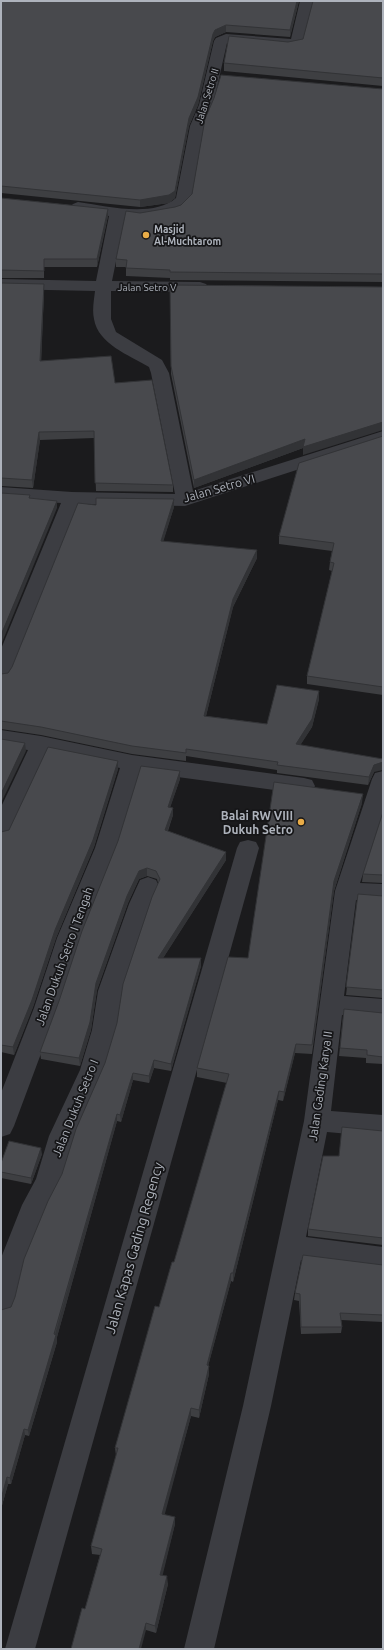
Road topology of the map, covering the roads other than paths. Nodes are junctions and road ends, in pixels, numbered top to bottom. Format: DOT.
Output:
graph roads {
  1 [pos="307,1"];
  2 [pos="214,76"];
  3 [pos="230,78"];
  4 [pos="62,205"];
  5 [pos="118,212"];
  6 [pos="1,284"];
  7 [pos="103,286"];
  8 [pos="212,287"];
  9 [pos="383,436"];
  10 [pos="1,493"];
  11 [pos="72,498"];
  12 [pos="185,500"];
  13 [pos="1,674"];
  14 [pos="1,738"];
  15 [pos="41,744"];
  16 [pos="132,763"];
  17 [pos="322,789"];
  18 [pos="381,791"];
  19 [pos="354,793"];
  20 [pos="1,831"];
  21 [pos="248,848"];
  22 [pos="148,886"];
  23 [pos="346,891"];
  24 [pos="383,894"];
  25 [pos="331,1004"];
  26 [pos="383,1008"];
  27 [pos="317,1121"];
  28 [pos="1,1126"];
  29 [pos="383,1126"];
  30 [pos="290,1247"];
  31 [pos="383,1259"];
  32 [pos="1,1304"];
  33 [pos="20,1649"];
  34 [pos="199,1649"];
  1 -- 2 [label="street, Jalan Setro II"];
  2 -- 3 [label="street"];
  2 -- 5 [label="street, Jalan Setro II"];
  4 -- 5 [label="street, Jalan Setro II"];
  5 -- 7 [label="street"];
  6 -- 7 [label="street, Jalan Setro V"];
  7 -- 8 [label="street, Jalan Setro V"];
  7 -- 12 [label="street, Jalan Setro V"];
  9 -- 12 [label="street, Jalan Setro VI"];
  10 -- 11 [label="street, Jalan Setro VI"];
  11 -- 12 [label="street, Jalan Setro VI"];
  11 -- 13 [label="street"];
  14 -- 15 [label="street"];
  15 -- 16 [label="street"];
  15 -- 20 [label="street"];
  16 -- 17 [label="street"];
  16 -- 28 [label="street, Jalan Dukuh Setro I Tengah"];
  18 -- 19 [label="street"];
  18 -- 23 [label="street, Jalan Gading Karya II"];
  21 -- 33 [label="street, Jalan Kapas Gading Regency"];
  22 -- 32 [label="street, Jalan Dukuh Setro I"];
  23 -- 24 [label="street"];
  23 -- 25 [label="street, Jalan Gading Karya II"];
  25 -- 26 [label="street"];
  25 -- 27 [label="street, Jalan Gading Karya II"];
  27 -- 29 [label="street"];
  27 -- 30 [label="street, Jalan Gading Karya II"];
  30 -- 31 [label="street"];
  30 -- 34 [label="street, Jalan Gading Karya II"];
}
